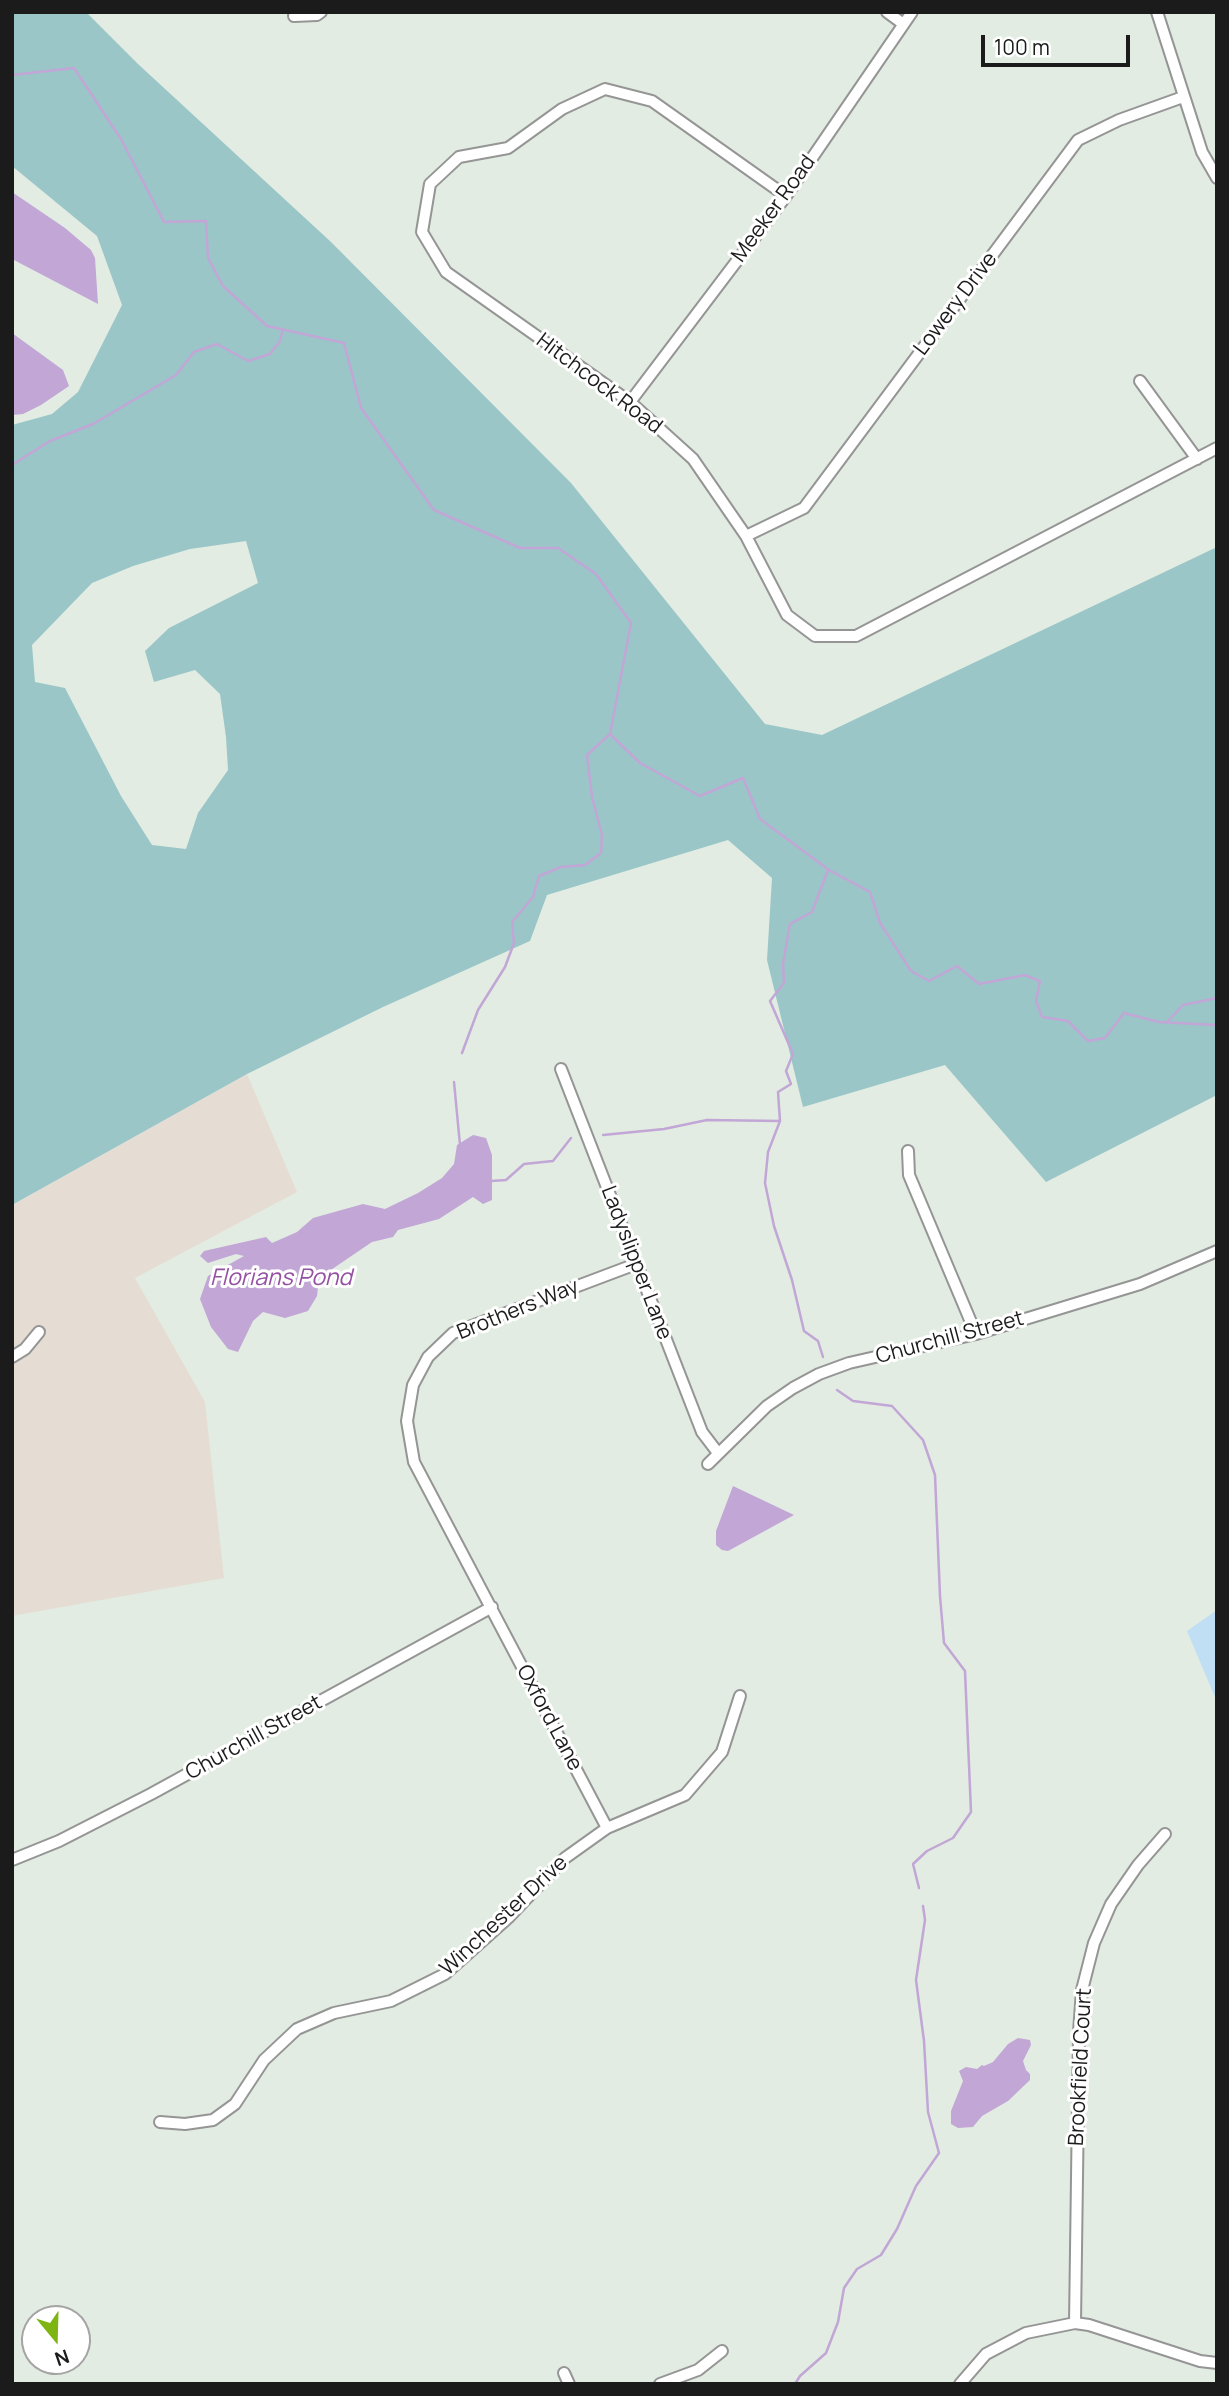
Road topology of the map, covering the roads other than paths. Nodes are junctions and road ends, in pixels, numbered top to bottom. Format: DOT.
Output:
graph roads {
  1 [pos="321,12"];
  2 [pos="887,12"];
  3 [pos="912,12"];
  4 [pos="1157,12"];
  5 [pos="294,16"];
  6 [pos="902,23"];
  7 [pos="1183,97"];
  8 [pos="1217,178"];
  9 [pos="786,196"];
  10 [pos="1140,381"];
  11 [pos="631,402"];
  12 [pos="1217,448"];
  13 [pos="1197,459"];
  14 [pos="746,536"];
  15 [pos="561,1069"];
  16 [pos="908,1151"];
  17 [pos="1215,1255"];
  18 [pos="636,1265"];
  19 [pos="39,1332"];
  20 [pos="976,1334"];
  21 [pos="12,1357"];
  22 [pos="718,1453"];
  23 [pos="708,1464"];
  24 [pos="492,1607"];
  25 [pos="740,1696"];
  26 [pos="607,1828"];
  27 [pos="1165,1834"];
  28 [pos="12,1860"];
  29 [pos="160,2122"];
  30 [pos="1075,2323"];
  31 [pos="722,2351"];
  32 [pos="1217,2363"];
  33 [pos="660,2384"];
  34 [pos="960,2384"];
  1 -- 5 [label="street"];
  2 -- 6 [label="street"];
  3 -- 6 [label="street, Meeker Road"];
  4 -- 7 [label="street"];
  6 -- 9 [label="street, Meeker Road"];
  7 -- 8 [label="street"];
  7 -- 14 [label="street, Lowery Drive"];
  9 -- 11 [label="street, Meeker Road"];
  9 -- 11 [label="street, Hitchcock Road"];
  10 -- 13 [label="street"];
  11 -- 14 [label="street, Hitchcock Road"];
  12 -- 13 [label="street, Hitchcock Road"];
  13 -- 14 [label="street, Hitchcock Road"];
  15 -- 18 [label="street, Ladyslipper Lane"];
  16 -- 20 [label="street"];
  17 -- 20 [label="street, Churchill Street"];
  18 -- 22 [label="street, Ladyslipper Lane"];
  18 -- 24 [label="street, Brothers Way"];
  19 -- 21 [label="street"];
  20 -- 22 [label="street, Churchill Street"];
  22 -- 23 [label="street, Churchill Street"];
  24 -- 26 [label="street, Oxford Lane"];
  24 -- 28 [label="street, Churchill Street"];
  25 -- 26 [label="street, Winchester Drive"];
  26 -- 29 [label="street, Winchester Drive"];
  27 -- 30 [label="street, Brookfield Court"];
  30 -- 32 [label="street"];
  30 -- 34 [label="street"];
  31 -- 33 [label="street"];
}
